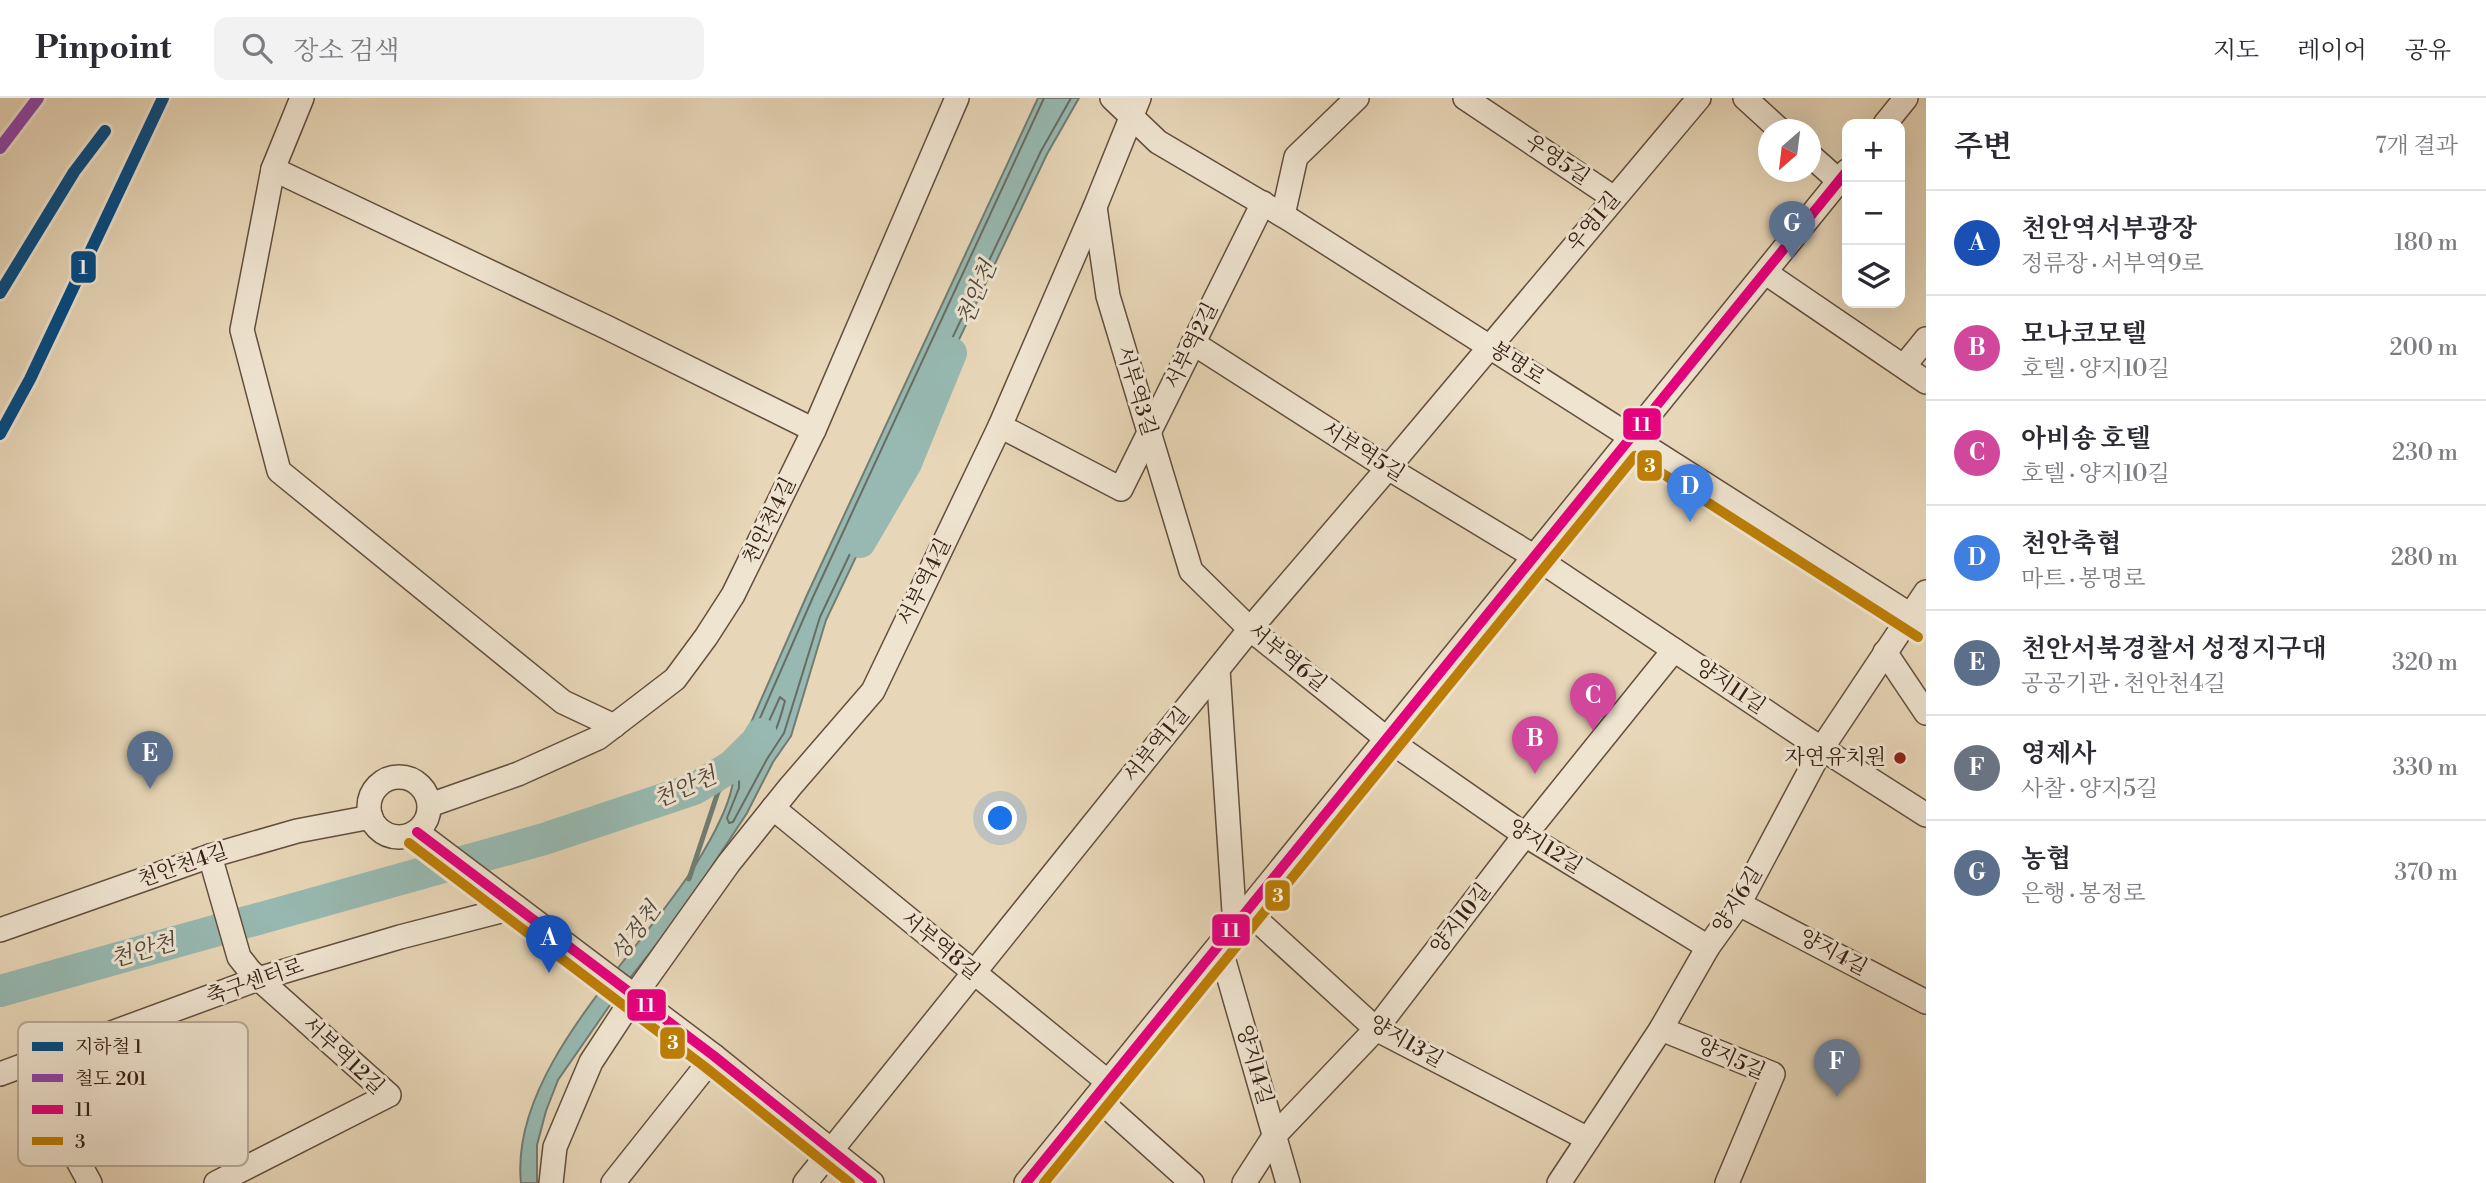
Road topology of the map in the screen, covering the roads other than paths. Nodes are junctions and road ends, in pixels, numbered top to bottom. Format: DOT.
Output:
graph roads {
  1 [pos="302,98"];
  2 [pos="957,98"];
  3 [pos="1113,98"];
  4 [pos="1357,98"];
  5 [pos="1465,98"];
  6 [pos="1699,98"];
  7 [pos="1745,98"];
  8 [pos="1906,98"];
  9 [pos="1135,108"];
  10 [pos="1768,119"];
  11 [pos="1889,119"];
  12 [pos="1821,162"];
  13 [pos="273,169"];
  14 [pos="1842,175"];
  15 [pos="1842,177"];
  16 [pos="1614,198"];
  17 [pos="1263,203"];
  18 [pos="1095,207"];
  19 [pos="1283,215"];
  20 [pos="1766,273"];
  21 [pos="1926,339"];
  22 [pos="1193,343"];
  23 [pos="1489,346"];
  24 [pos="1903,366"];
  25 [pos="1926,382"];
  26 [pos="1000,426"];
  27 [pos="814,430"];
  28 [pos="1148,433"];
  29 [pos="1632,437"];
  30 [pos="1388,468"];
  31 [pos="1535,557"];
  32 [pos="1191,571"];
  33 [pos="1926,592"];
  34 [pos="1918,620"];
  35 [pos="1250,629"];
  36 [pos="1674,650"];
  37 [pos="1885,652"];
  38 [pos="1218,669"];
  39 [pos="1926,713"];
  40 [pos="614,726"];
  41 [pos="1387,739"];
  42 [pos="1822,748"];
  43 [pos="430,806"];
  44 [pos="773,808"];
  45 [pos="1926,815"];
  46 [pos="371,817"];
  47 [pos="417,832"];
  48 [pos="1525,835"];
  49 [pos="213,867"];
  50 [pos="511,904"];
  51 [pos="1739,904"];
  52 [pos="1241,919"];
  53 [pos="0,930"];
  54 [pos="1220,947"];
  55 [pos="1708,947"];
  56 [pos="974,974"];
  57 [pos="258,979"];
  58 [pos="635,995"];
  59 [pos="1926,1002"];
  60 [pos="140,1022"];
  61 [pos="1376,1029"];
  62 [pos="1661,1029"];
  63 [pos="714,1056"];
  64 [pos="18,1067"];
  65 [pos="0,1074"];
  66 [pos="1102,1090"];
  67 [pos="1275,1135"];
  68 [pos="1588,1139"];
  69 [pos="832,1150"];
  70 [pos="81,1166"];
  71 [pos="90,1183"];
  72 [pos="216,1183"];
  73 [pos="551,1183"];
  74 [pos="613,1183"];
  75 [pos="805,1183"];
  76 [pos="872,1183"];
  77 [pos="1026,1183"];
  78 [pos="1192,1183"];
  79 [pos="1244,1183"];
  80 [pos="1289,1183"];
  81 [pos="1559,1183"];
  82 [pos="1727,1183"];
  1 -- 13 [label="street"];
  2 -- 27 [label="street, 천안천4길"];
  3 -- 9 [label="street, 봉명로"];
  4 -- 19 [label="street"];
  5 -- 16 [label="street, 우영5길"];
  6 -- 16 [label="street, 우영1길"];
  7 -- 10 [label="street"];
  8 -- 11 [label="street"];
  9 -- 17 [label="street, 봉명로"];
  9 -- 18 [label="street, 서부역4길"];
  12 -- 14 [label="street"];
  13 -- 27 [label="street"];
  13 -- 40 [label="street"];
  15 -- 20 [label="street"];
  16 -- 23 [label="street, 우영1길"];
  17 -- 19 [label="street, 봉명로"];
  17 -- 22 [label="street, 서부역2길"];
  18 -- 26 [label="street, 서부역4길"];
  18 -- 28 [label="street, 서부역3길"];
  19 -- 23 [label="street, 봉명로"];
  20 -- 24 [label="street"];
  20 -- 29 [label="street"];
  21 -- 24 [label="street"];
  22 -- 28 [label="street, 서부역2길"];
  22 -- 30 [label="street, 서부역5길"];
  23 -- 29 [label="street, 봉명로"];
  23 -- 30 [label="street, 서부역1길"];
  24 -- 25 [label="street"];
  26 -- 28 [label="street, 서부역2길"];
  26 -- 44 [label="street, 서부역4길"];
  27 -- 40 [label="street, 천안천4길"];
  28 -- 32 [label="street, 서부역3길"];
  29 -- 31 [label="street"];
  29 -- 34 [label="street, 봉명로"];
  30 -- 31 [label="street, 서부역5길"];
  30 -- 35 [label="street, 서부역1길"];
  31 -- 36 [label="street, 양지11길"];
  31 -- 41 [label="street"];
  32 -- 35 [label="street, 서부역6길"];
  33 -- 34 [label="street, 양지6길"];
  34 -- 37 [label="street, 양지6길"];
  35 -- 38 [label="street, 서부역1길"];
  35 -- 41 [label="street, 서부역6길"];
  36 -- 42 [label="street, 양지11길"];
  36 -- 48 [label="street, 양지10길"];
  37 -- 39 [label="street"];
  37 -- 42 [label="street, 양지6길"];
  38 -- 52 [label="street"];
  38 -- 56 [label="street, 서부역1길"];
  40 -- 43 [label="street, 천안천4길"];
  41 -- 48 [label="street, 양지12길"];
  41 -- 52 [label="street"];
  42 -- 45 [label="street, 양지11길"];
  42 -- 51 [label="street, 양지6길"];
  43 -- 46 [label="street"];
  43 -- 47 [label="street"];
  44 -- 56 [label="street, 서부역8길"];
  44 -- 58 [label="street, 서부역4길"];
  46 -- 47 [label="street"];
  46 -- 49 [label="street, 천안천4길"];
  47 -- 50 [label="street"];
  48 -- 55 [label="street, 양지12길"];
  48 -- 61 [label="street, 양지10길"];
  49 -- 53 [label="street, 천안천4길"];
  49 -- 57 [label="street, 서부역12길"];
  50 -- 57 [label="street, 축구센터로"];
  50 -- 58 [label="street"];
  51 -- 55 [label="street, 양지6길"];
  51 -- 59 [label="street, 양지4길"];
  52 -- 54 [label="street"];
  52 -- 61 [label="street, 양지13길"];
  54 -- 66 [label="street"];
  54 -- 67 [label="street, 양지14길"];
  55 -- 62 [label="street, 양지6길"];
  56 -- 66 [label="street, 서부역8길"];
  56 -- 69 [label="street, 서부역1길"];
  57 -- 60 [label="street, 축구센터로"];
  57 -- 72 [label="street, 서부역12길"];
  58 -- 63 [label="street"];
  58 -- 73 [label="street, 서부역4길"];
  61 -- 67 [label="street, 양지10길"];
  61 -- 68 [label="street, 양지13길"];
  62 -- 68 [label="street, 양지6길"];
  62 -- 82 [label="street, 양지5길"];
  63 -- 69 [label="street"];
  63 -- 74 [label="street"];
  64 -- 65 [label="street, 축구센터로"];
  66 -- 77 [label="street"];
  66 -- 78 [label="street, 서부역8길"];
  67 -- 79 [label="street, 양지10길"];
  67 -- 80 [label="street, 양지14길"];
  68 -- 81 [label="street, 양지6길"];
  69 -- 75 [label="street, 서부역1길"];
  69 -- 76 [label="street"];
  70 -- 71 [label="street"];
}
